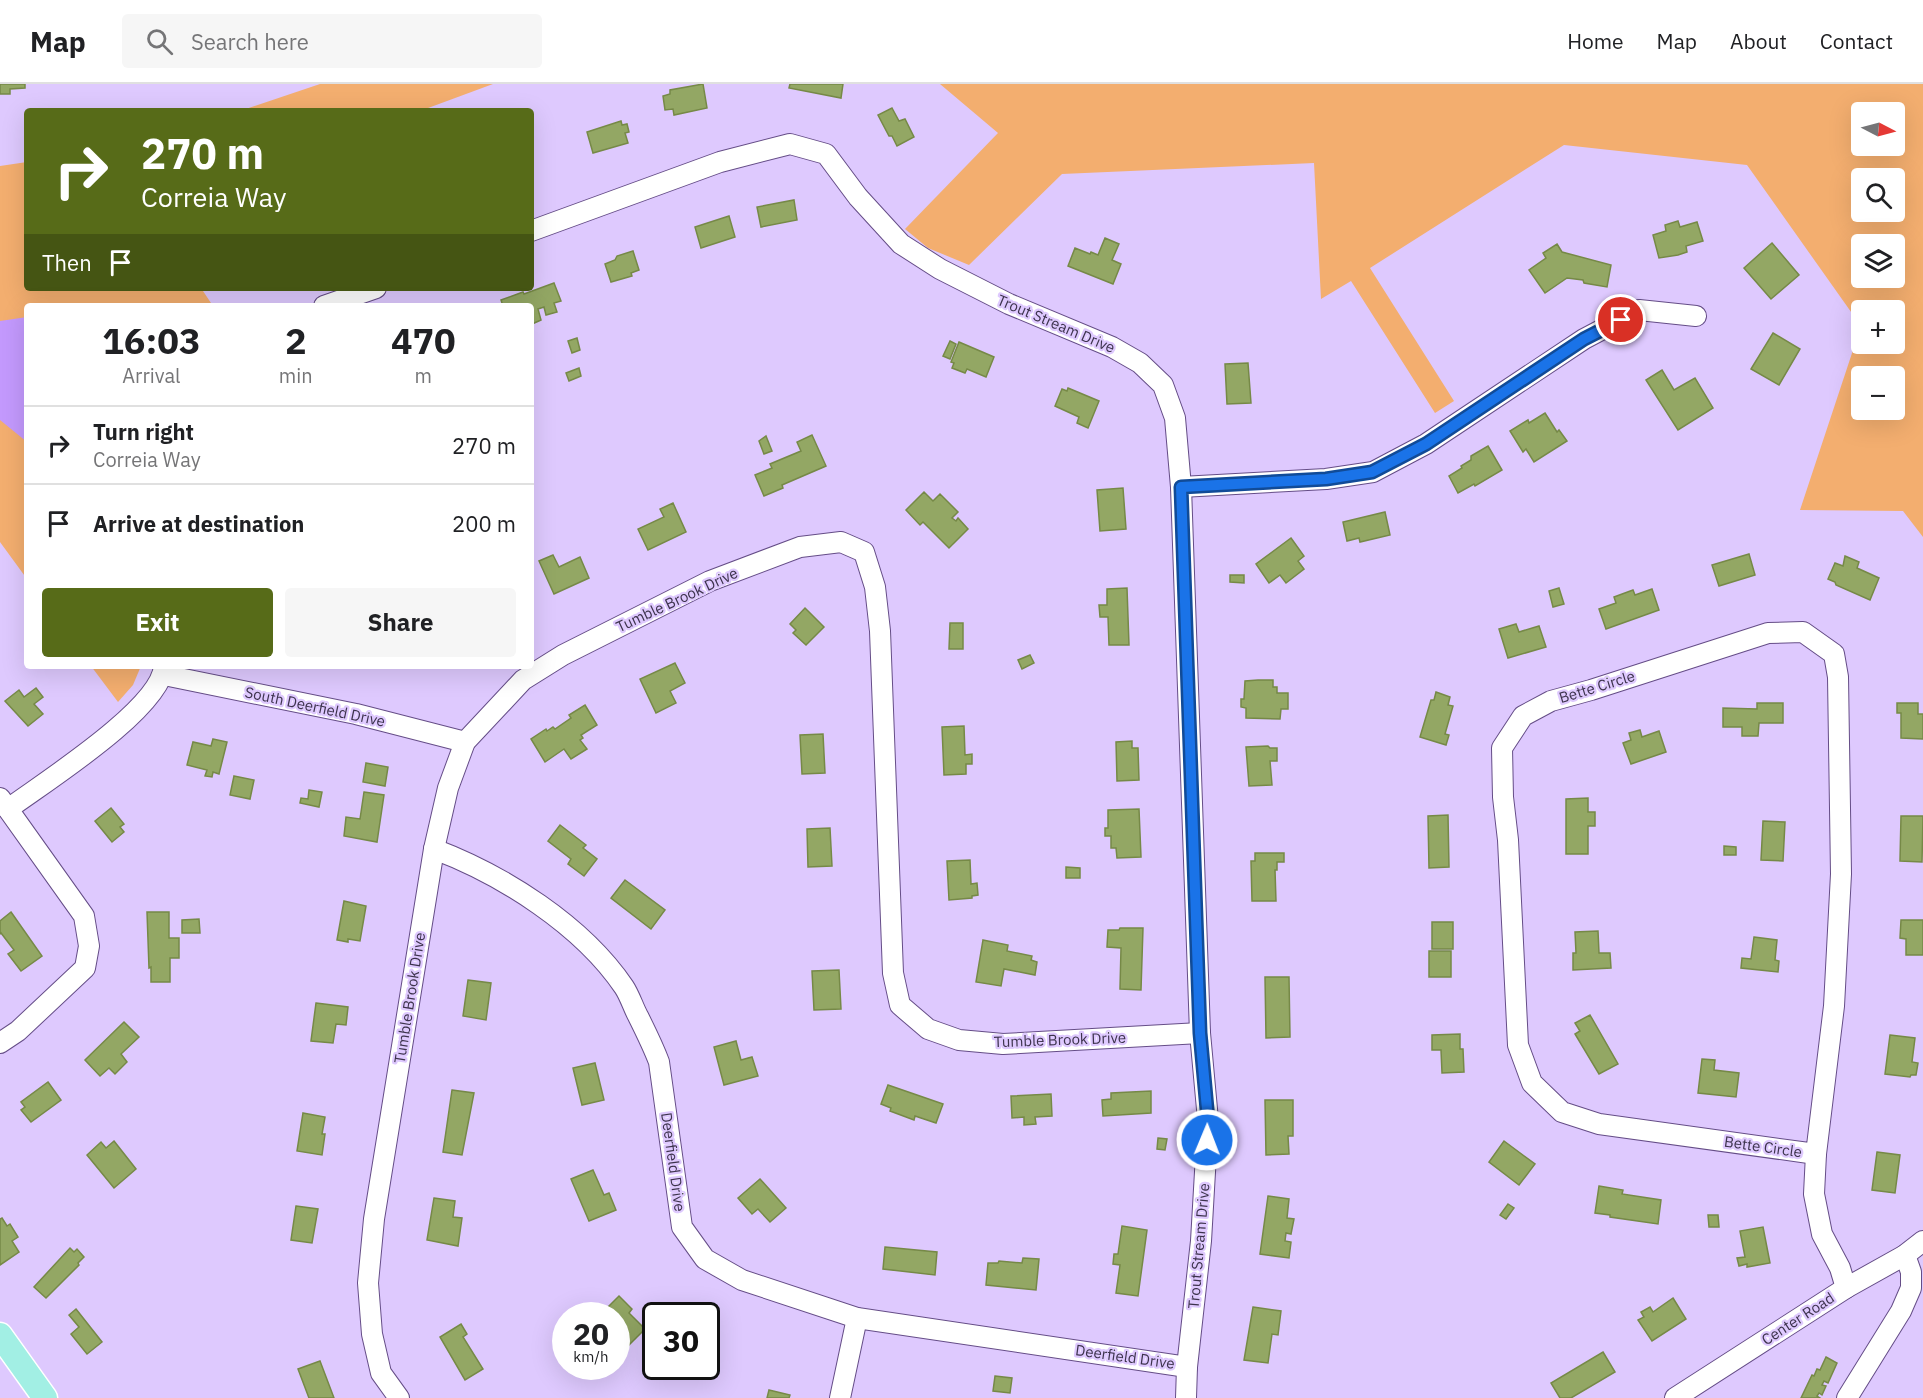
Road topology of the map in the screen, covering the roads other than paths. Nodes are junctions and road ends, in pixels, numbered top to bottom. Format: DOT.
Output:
graph roads {
  1 [pos="534,230"];
  2 [pos="367,291"];
  3 [pos="333,303"];
  4 [pos="1696,316"];
  5 [pos="1181,487"];
  6 [pos="164,671"];
  7 [pos="465,742"];
  8 [pos="4,803"];
  9 [pos="434,849"];
  10 [pos="1200,1033"];
  11 [pos="0,1043"];
  12 [pos="1816,1154"];
  13 [pos="1923,1241"];
  14 [pos="1905,1255"];
  15 [pos="1846,1288"];
  16 [pos="857,1318"];
  17 [pos="0,1335"];
  18 [pos="1187,1366"];
  19 [pos="45,1398"];
  20 [pos="399,1398"];
  21 [pos="840,1398"];
  22 [pos="1186,1398"];
  23 [pos="1675,1398"];
  24 [pos="1847,1398"];
  1 -- 5 [label="street, Trout Stream Drive"];
  2 -- 3 [label="street"];
  4 -- 5 [label="street"];
  5 -- 10 [label="street, Trout Stream Drive"];
  6 -- 7 [label="street, South Deerfield Drive"];
  6 -- 8 [label="street"];
  7 -- 9 [label="street, Tumble Brook Drive"];
  7 -- 10 [label="street, Tumble Brook Drive"];
  8 -- 11 [label="street"];
  9 -- 16 [label="street, Deerfield Drive"];
  9 -- 20 [label="street, Tumble Brook Drive"];
  10 -- 18 [label="street, Trout Stream Drive"];
  12 -- 12 [label="street, Bette Circle"];
  12 -- 15 [label="street, Bette Circle"];
  13 -- 14 [label="street, Center Road"];
  14 -- 15 [label="street, Center Road"];
  14 -- 24 [label="street"];
  15 -- 23 [label="street, Center Road"];
  16 -- 18 [label="street, Deerfield Drive"];
  16 -- 21 [label="street"];
  17 -- 19 [label="main road"];
  18 -- 22 [label="street, Trout Stream Drive"];
}
